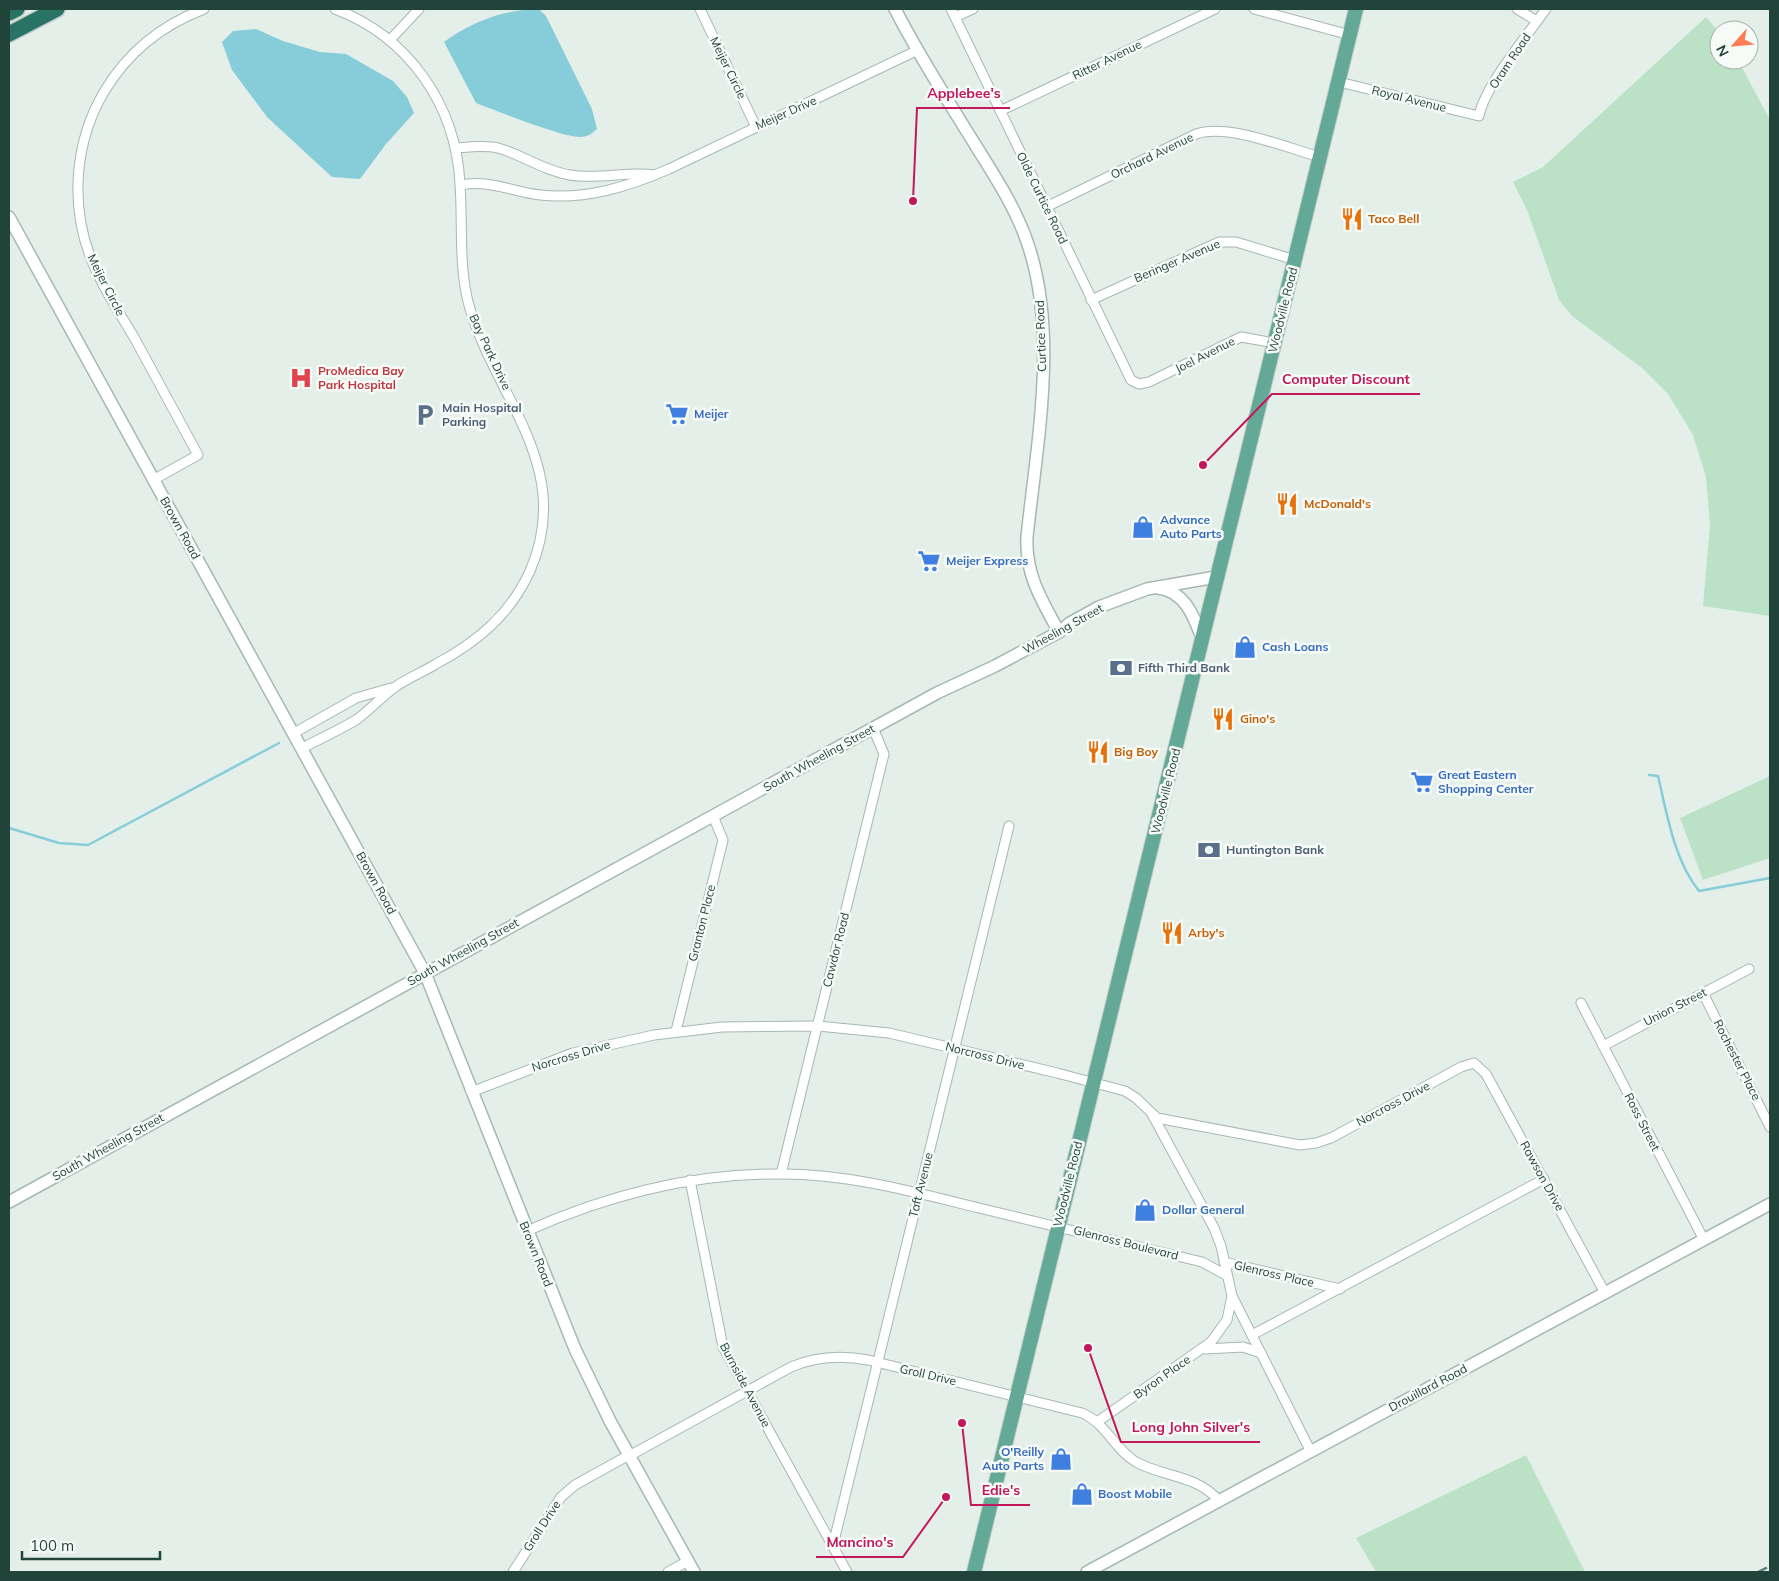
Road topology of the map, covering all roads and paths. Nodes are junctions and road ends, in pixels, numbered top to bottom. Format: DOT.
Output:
graph roads {
  1 [pos="17,9"];
  2 [pos="57,9"];
  3 [pos="204,9"];
  4 [pos="335,9"];
  5 [pos="419,9"];
  6 [pos="700,9"];
  7 [pos="895,9"];
  8 [pos="972,9"];
  9 [pos="1215,9"];
  10 [pos="1254,9"];
  11 [pos="1356,9"];
  12 [pos="1517,9"];
  13 [pos="1546,9"];
  14 [pos="9,13"];
  15 [pos="953,13"];
  16 [pos="1537,21"];
  17 [pos="9,34"];
  18 [pos="1350,35"];
  19 [pos="390,40"];
  20 [pos="918,50"];
  21 [pos="1339,82"];
  22 [pos="1000,111"];
  23 [pos="1479,116"];
  24 [pos="756,127"];
  25 [pos="456,148"];
  26 [pos="1320,157"];
  27 [pos="654,175"];
  28 [pos="460,185"];
  29 [pos="1046,207"];
  30 [pos="9,217"];
  31 [pos="1295,260"];
  32 [pos="1091,300"];
  33 [pos="1275,343"];
  34 [pos="1136,384"];
  35 [pos="153,480"];
  36 [pos="1216,577"];
  37 [pos="1154,587"];
  38 [pos="1059,632"];
  39 [pos="1202,638"];
  40 [pos="396,686"];
  41 [pos="918,703"];
  42 [pos="873,728"];
  43 [pos="294,733"];
  44 [pos="302,748"];
  45 [pos="713,816"];
  46 [pos="1009,826"];
  47 [pos="1748,969"];
  48 [pos="425,973"];
  49 [pos="1703,993"];
  50 [pos="1581,1004"];
  51 [pos="818,1026"];
  52 [pos="676,1032"];
  53 [pos="1603,1046"];
  54 [pos="954,1048"];
  55 [pos="1474,1064"];
  56 [pos="1094,1082"];
  57 [pos="471,1092"];
  58 [pos="1152,1114"];
  59 [pos="1770,1127"];
  60 [pos="781,1174"];
  61 [pos="690,1180"];
  62 [pos="1544,1180"];
  63 [pos="919,1193"];
  64 [pos="9,1202"];
  65 [pos="1770,1204"];
  66 [pos="1058,1227"];
  67 [pos="527,1231"];
  68 [pos="1704,1240"];
  69 [pos="1224,1262"];
  70 [pos="1226,1275"];
  71 [pos="1340,1289"];
  72 [pos="1605,1293"];
  73 [pos="1232,1296"];
  74 [pos="1252,1335"];
  75 [pos="1202,1349"];
  76 [pos="1261,1353"];
  77 [pos="878,1363"];
  78 [pos="748,1390"];
  79 [pos="1017,1396"];
  80 [pos="1097,1422"];
  81 [pos="1311,1452"];
  82 [pos="629,1456"];
  83 [pos="1219,1500"];
  84 [pos="832,1545"];
  85 [pos="688,1561"];
  86 [pos="513,1572"];
  87 [pos="668,1572"];
  88 [pos="694,1572"];
  89 [pos="848,1572"];
  90 [pos="974,1572"];
  91 [pos="1087,1572"];
  1 -- 14 [label="highway"];
  2 -- 17 [label="highway"];
  3 -- 35 [label="street, Meijer Circle"];
  4 -- 19 [label="street"];
  5 -- 19 [label="street"];
  6 -- 24 [label="street, Meijer Circle"];
  7 -- 20 [label="street, Curtice Road"];
  8 -- 15 [label="street"];
  9 -- 22 [label="street, Ritter Avenue"];
  10 -- 18 [label="street"];
  11 -- 18 [label="main road, Woodville Road"];
  12 -- 16 [label="street"];
  13 -- 16 [label="street, Oram Road"];
  15 -- 22 [label="street, Olde Curtice Road"];
  16 -- 23 [label="street, Oram Road"];
  18 -- 21 [label="main road, Woodville Road"];
  19 -- 25 [label="street, Bay Park Drive"];
  20 -- 24 [label="street, Meijer Drive"];
  20 -- 38 [label="street, Curtice Road"];
  21 -- 23 [label="street, Royal Avenue"];
  21 -- 26 [label="main road, Woodville Road"];
  22 -- 29 [label="street, Olde Curtice Road"];
  24 -- 27 [label="street, Meijer Drive"];
  25 -- 27 [label="street, Meijer Drive"];
  25 -- 28 [label="street, Bay Park Drive"];
  26 -- 29 [label="street, Orchard Avenue"];
  26 -- 31 [label="main road, Woodville Road"];
  27 -- 28 [label="street, Meijer Drive"];
  28 -- 40 [label="street, Bay Park Drive"];
  29 -- 32 [label="street, Olde Curtice Road"];
  30 -- 35 [label="street, Brown Road"];
  31 -- 32 [label="street, Beringer Avenue"];
  31 -- 33 [label="main road, Woodville Road"];
  32 -- 34 [label="street, Olde Curtice Road"];
  33 -- 34 [label="street, Joel Avenue"];
  33 -- 36 [label="main road, Woodville Road"];
  35 -- 43 [label="street, Brown Road"];
  36 -- 37 [label="street, Wheeling Street"];
  36 -- 39 [label="main road, Woodville Road"];
  37 -- 38 [label="street, Wheeling Street"];
  37 -- 39 [label="street"];
  38 -- 41 [label="street, Wheeling Street"];
  39 -- 56 [label="main road, Woodville Road"];
  40 -- 43 [label="street, Bay Park Drive"];
  40 -- 44 [label="street, Bay Park Drive"];
  41 -- 42 [label="street, South Wheeling Street"];
  42 -- 45 [label="street, South Wheeling Street"];
  42 -- 51 [label="street, Cawdor Road"];
  43 -- 44 [label="street, Brown Road"];
  44 -- 48 [label="street, Brown Road"];
  45 -- 48 [label="street, South Wheeling Street"];
  45 -- 52 [label="street, Granton Place"];
  46 -- 54 [label="street, Taft Avenue"];
  47 -- 49 [label="street, Union Street"];
  48 -- 57 [label="street, Brown Road"];
  48 -- 64 [label="street, South Wheeling Street"];
  49 -- 53 [label="street, Union Street"];
  49 -- 59 [label="street, Rochester Place"];
  50 -- 53 [label="street, Ross Street"];
  51 -- 52 [label="street, Norcross Drive"];
  51 -- 54 [label="street, Norcross Drive"];
  51 -- 60 [label="street, Cawdor Road"];
  52 -- 57 [label="street, Norcross Drive"];
  53 -- 68 [label="street, Ross Street"];
  54 -- 56 [label="street, Norcross Drive"];
  54 -- 63 [label="street, Taft Avenue"];
  55 -- 58 [label="street, Norcross Drive"];
  55 -- 62 [label="street, Rawson Drive"];
  56 -- 58 [label="street, Norcross Drive"];
  56 -- 66 [label="main road, Woodville Road"];
  57 -- 67 [label="street, Brown Road"];
  58 -- 69 [label="street, Glenross Place"];
  60 -- 61 [label="street, Glenross Boulevard"];
  60 -- 63 [label="street, Glenross Boulevard"];
  61 -- 67 [label="street, Glenross Boulevard"];
  61 -- 78 [label="street, Burnside Avenue"];
  62 -- 71 [label="street, Glenross Place"];
  62 -- 72 [label="street, Rawson Drive"];
  63 -- 66 [label="street, Glenross Boulevard"];
  63 -- 77 [label="street, Taft Avenue"];
  65 -- 68 [label="street, Drouillard Road"];
  66 -- 70 [label="street, Glenross Boulevard"];
  66 -- 79 [label="main road, Woodville Road"];
  67 -- 82 [label="street, Brown Road"];
  68 -- 72 [label="street, Drouillard Road"];
  69 -- 70 [label="street"];
  69 -- 71 [label="street, Glenross Place"];
  70 -- 73 [label="street"];
  71 -- 74 [label="street, Glenross Place"];
  72 -- 81 [label="street, Drouillard Road"];
  73 -- 74 [label="street"];
  73 -- 75 [label="street, Byron Place"];
  74 -- 76 [label="street"];
  75 -- 76 [label="street, Byron Place"];
  75 -- 80 [label="street, Byron Place"];
  76 -- 81 [label="street"];
  77 -- 78 [label="street, Groll Drive"];
  77 -- 79 [label="street, Groll Drive"];
  77 -- 84 [label="street, Taft Avenue"];
  78 -- 82 [label="street, Groll Drive"];
  78 -- 84 [label="street, Burnside Avenue"];
  79 -- 80 [label="street, Groll Drive"];
  79 -- 90 [label="main road, Woodville Road"];
  80 -- 83 [label="street, Groll Drive"];
  81 -- 83 [label="street, Drouillard Road"];
  82 -- 85 [label="street, Brown Road"];
  82 -- 86 [label="street, Groll Drive"];
  83 -- 91 [label="street, Drouillard Road"];
  84 -- 89 [label="street, Burnside Avenue"];
  85 -- 87 [label="street"];
  85 -- 88 [label="street, Brown Road"];
}
